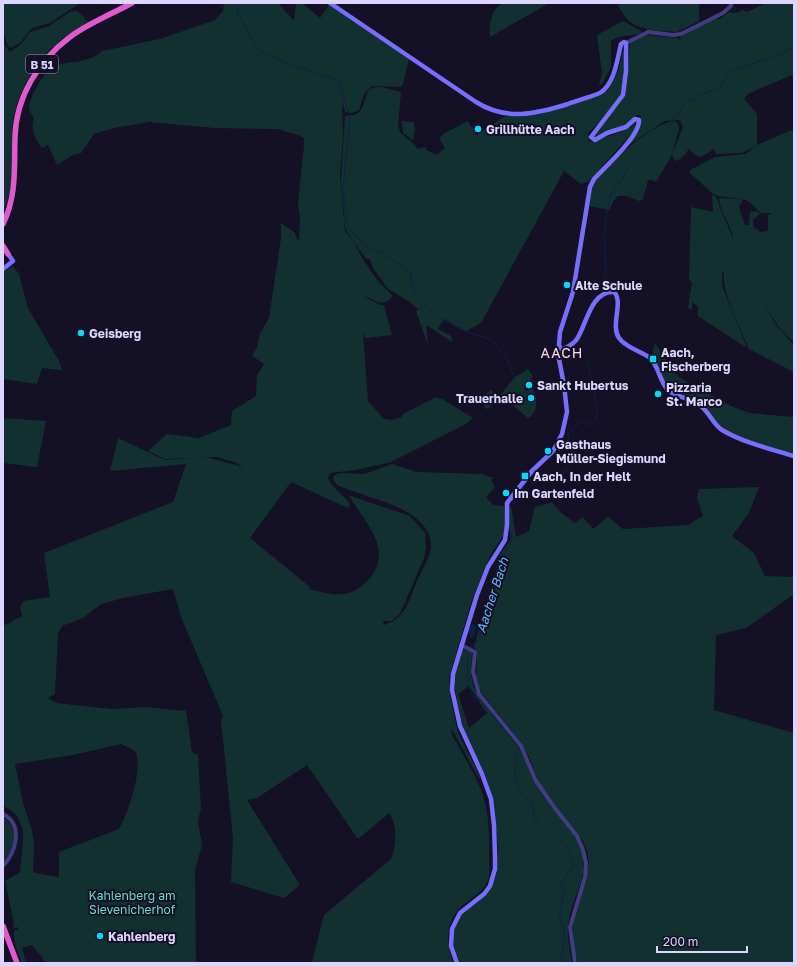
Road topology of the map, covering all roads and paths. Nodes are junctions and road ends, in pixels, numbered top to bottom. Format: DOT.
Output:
graph roads {
  1 [pos="132,3"];
  2 [pos="330,3"];
  3 [pos="731,3"];
  4 [pos="626,43"];
  5 [pos="9,210"];
  6 [pos="3,214"];
  7 [pos="3,224"];
  8 [pos="3,246"];
  9 [pos="5,252"];
  10 [pos="3,269"];
  11 [pos="562,351"];
  12 [pos="794,456"];
  13 [pos="461,645"];
  14 [pos="3,814"];
  15 [pos="3,866"];
  16 [pos="3,926"];
  17 [pos="17,963"];
  18 [pos="457,963"];
  19 [pos="575,963"];
  1 -- 5 [label="highway, B 51"];
  2 -- 4 [label="main road"];
  3 -- 4 [label="street"];
  4 -- 11 [label="main road"];
  5 -- 6 [label="highway"];
  5 -- 7 [label="highway, B 51"];
  8 -- 9 [label="highway"];
  9 -- 10 [label="main road"];
  11 -- 12 [label="main road"];
  11 -- 13 [label="main road"];
  13 -- 18 [label="main road"];
  13 -- 19 [label="street"];
  14 -- 15 [label="street"];
  16 -- 17 [label="highway"];
}
